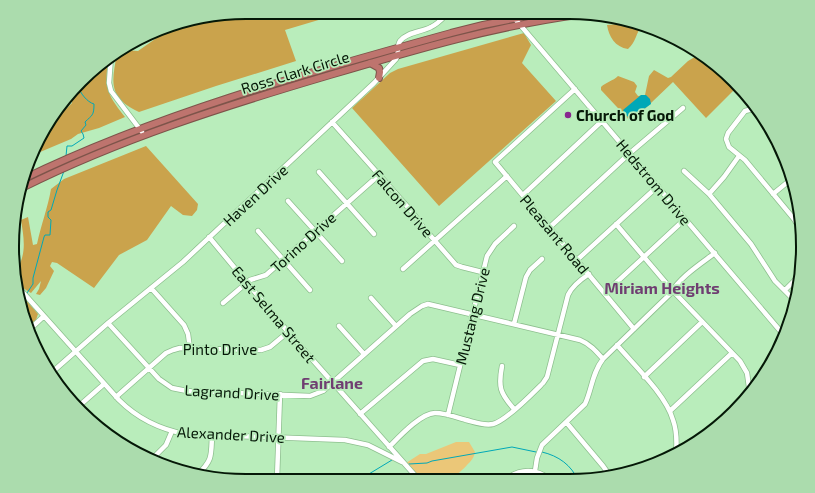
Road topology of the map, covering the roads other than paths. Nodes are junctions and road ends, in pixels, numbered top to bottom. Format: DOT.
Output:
graph roads {
  1 [pos="441,19"];
  2 [pos="501,19"];
  3 [pos="515,19"];
  4 [pos="552,19"];
  5 [pos="520,24"];
  6 [pos="398,48"];
  7 [pos="399,55"];
  8 [pos="370,63"];
  9 [pos="110,64"];
  10 [pos="304,75"];
  11 [pos="379,78"];
  12 [pos="306,82"];
  13 [pos="575,88"];
  14 [pos="196,108"];
  15 [pos="683,108"];
  16 [pos="750,109"];
  17 [pos="198,116"];
  18 [pos="602,121"];
  19 [pos="332,122"];
  20 [pos="140,128"];
  21 [pos="143,135"];
  22 [pos="630,153"];
  23 [pos="739,156"];
  24 [pos="684,171"];
  25 [pos="319,172"];
  26 [pos="379,175"];
  27 [pos="30,176"];
  28 [pos="507,176"];
  29 [pos="787,183"];
  30 [pos="28,185"];
  31 [pos="658,186"];
  32 [pos="709,194"];
  33 [pos="773,194"];
  34 [pos="523,195"];
  35 [pos="288,201"];
  36 [pos="347,203"];
  37 [pos="685,219"];
  38 [pos="794,220"];
  39 [pos="616,224"];
  40 [pos="514,226"];
  41 [pos="550,227"];
  42 [pos="258,231"];
  43 [pos="315,231"];
  44 [pos="374,234"];
  45 [pos="210,238"];
  46 [pos="435,240"];
  47 [pos="714,253"];
  48 [pos="644,257"];
  49 [pos="542,259"];
  50 [pos="283,260"];
  51 [pos="577,260"];
  52 [pos="342,262"];
  53 [pos="403,269"];
  54 [pos="482,272"];
  55 [pos="588,274"];
  56 [pos="247,282"];
  57 [pos="793,282"];
  58 [pos="151,288"];
  59 [pos="310,290"];
  60 [pos="672,290"];
  61 [pos="785,290"];
  62 [pos="24,293"];
  63 [pos="605,293"];
  64 [pos="791,296"];
  65 [pos="371,298"];
  66 [pos="223,302"];
  67 [pos="472,314"];
  68 [pos="44,316"];
  69 [pos="702,322"];
  70 [pos="108,323"];
  71 [pos="514,324"];
  72 [pos="33,326"];
  73 [pos="339,326"];
  74 [pos="396,326"];
  75 [pos="634,329"];
  76 [pos="780,331"];
  77 [pos="288,332"];
  78 [pos="558,335"];
  79 [pos="617,346"];
  80 [pos="190,349"];
  81 [pos="75,351"];
  82 [pos="732,353"];
  83 [pos="364,354"];
  84 [pos="603,359"];
  85 [pos="460,365"];
  86 [pos="502,366"];
  87 [pos="148,368"];
  88 [pos="55,370"];
  89 [pos="644,377"];
  90 [pos="332,383"];
  91 [pos="104,384"];
  92 [pos="749,385"];
  93 [pos="280,394"];
  94 [pos="116,397"];
  95 [pos="82,403"];
  96 [pos="514,409"];
  97 [pos="670,411"];
  98 [pos="360,414"];
  99 [pos="448,415"];
  100 [pos="566,422"];
  101 [pos="172,431"];
  102 [pos="212,435"];
  103 [pos="278,437"];
  104 [pos="389,447"];
  105 [pos="676,447"];
  106 [pos="156,455"];
  107 [pos="402,462"];
  108 [pos="202,470"];
  109 [pos="535,471"];
  110 [pos="606,471"];
  111 [pos="277,474"];
  112 [pos="413,474"];
  113 [pos="515,474"];
  114 [pos="540,474"];
  1 -- 6 [label="street"];
  2 -- 6 [label="highway, Ross Clark Circle"];
  3 -- 5 [label="street, Hedstrom Drive"];
  4 -- 5 [label="highway, Ross Clark Circle"];
  5 -- 7 [label="highway, Ross Clark Circle"];
  5 -- 13 [label="street, Hedstrom Drive"];
  6 -- 7 [label="street"];
  6 -- 10 [label="highway, Ross Clark Circle"];
  7 -- 8 [label="highway, Ross Clark Circle"];
  7 -- 11 [label="street, Haven Drive"];
  8 -- 11 [label="highway"];
  8 -- 12 [label="highway, Ross Clark Circle"];
  9 -- 20 [label="street"];
  10 -- 12 [label="highway"];
  10 -- 14 [label="highway, Ross Clark Circle"];
  11 -- 19 [label="street, Haven Drive"];
  12 -- 17 [label="highway, Ross Clark Circle"];
  13 -- 18 [label="street, Hedstrom Drive"];
  13 -- 28 [label="street, Pleasant Road"];
  14 -- 17 [label="highway"];
  14 -- 20 [label="highway, Ross Clark Circle"];
  15 -- 22 [label="street"];
  16 -- 23 [label="street"];
  17 -- 21 [label="highway, Ross Clark Circle"];
  18 -- 22 [label="street, Hedstrom Drive"];
  18 -- 34 [label="street"];
  19 -- 26 [label="street, Falcon Drive"];
  19 -- 45 [label="street, Haven Drive"];
  20 -- 21 [label="street"];
  20 -- 27 [label="highway, Ross Clark Circle"];
  21 -- 30 [label="highway, Ross Clark Circle"];
  22 -- 31 [label="street, Hedstrom Drive"];
  22 -- 41 [label="street"];
  23 -- 32 [label="street"];
  23 -- 33 [label="street"];
  24 -- 32 [label="street"];
  25 -- 36 [label="street"];
  26 -- 36 [label="street, Torino Drive"];
  26 -- 46 [label="street, Falcon Drive"];
  28 -- 34 [label="street, Pleasant Road"];
  28 -- 46 [label="street"];
  29 -- 33 [label="street"];
  31 -- 37 [label="street, Hedstrom Drive"];
  31 -- 39 [label="street"];
  32 -- 61 [label="street"];
  33 -- 38 [label="street"];
  34 -- 41 [label="street, Pleasant Road"];
  35 -- 43 [label="street"];
  36 -- 43 [label="street, Torino Drive"];
  36 -- 44 [label="street"];
  37 -- 47 [label="street, Hedstrom Drive"];
  37 -- 48 [label="street"];
  39 -- 48 [label="street"];
  39 -- 51 [label="street"];
  40 -- 54 [label="street, Mustang Drive"];
  41 -- 51 [label="street, Pleasant Road"];
  42 -- 50 [label="street"];
  43 -- 50 [label="street, Torino Drive"];
  43 -- 52 [label="street"];
  45 -- 56 [label="street, East Selma Street"];
  45 -- 58 [label="street, Haven Drive"];
  46 -- 53 [label="street"];
  46 -- 54 [label="street, Falcon Drive"];
  47 -- 60 [label="street"];
  47 -- 76 [label="street, Hedstrom Drive"];
  48 -- 60 [label="street"];
  48 -- 63 [label="street"];
  49 -- 71 [label="street"];
  50 -- 56 [label="street, Torino Drive"];
  50 -- 59 [label="street"];
  51 -- 55 [label="street, Pleasant Road"];
  54 -- 67 [label="street, Mustang Drive"];
  55 -- 63 [label="street, Pleasant Road"];
  55 -- 78 [label="street"];
  56 -- 66 [label="street, Torino Drive"];
  56 -- 77 [label="street, East Selma Street"];
  57 -- 61 [label="street"];
  58 -- 70 [label="street, Haven Drive"];
  58 -- 80 [label="street"];
  60 -- 69 [label="street"];
  60 -- 75 [label="street"];
  61 -- 64 [label="street"];
  62 -- 68 [label="street, Alexander Drive"];
  63 -- 75 [label="street, Pleasant Road"];
  65 -- 74 [label="street"];
  67 -- 71 [label="street, Lagrand Drive"];
  67 -- 74 [label="street, Lagrand Drive"];
  67 -- 85 [label="street, Mustang Drive"];
  68 -- 72 [label="street"];
  68 -- 81 [label="street, Alexander Drive"];
  69 -- 82 [label="street"];
  69 -- 89 [label="street"];
  70 -- 81 [label="street, Haven Drive"];
  70 -- 87 [label="street, Lagrand Drive"];
  71 -- 78 [label="street, Lagrand Drive"];
  73 -- 83 [label="street"];
  74 -- 83 [label="street, Lagrand Drive"];
  75 -- 79 [label="street"];
  77 -- 80 [label="street, Pinto Drive"];
  77 -- 90 [label="street, East Selma Street"];
  78 -- 84 [label="street, Lagrand Drive"];
  78 -- 96 [label="street"];
  79 -- 84 [label="street"];
  79 -- 89 [label="street"];
  80 -- 87 [label="street, Pinto Drive"];
  81 -- 88 [label="street, Haven Drive"];
  81 -- 91 [label="street, Alexander Drive"];
  82 -- 92 [label="street"];
  82 -- 97 [label="street"];
  83 -- 90 [label="street, Lagrand Drive"];
  84 -- 100 [label="street"];
  85 -- 98 [label="street"];
  85 -- 99 [label="street, Mustang Drive"];
  86 -- 96 [label="street"];
  87 -- 93 [label="street, Lagrand Drive"];
  87 -- 94 [label="street, Pinto Drive"];
  89 -- 97 [label="street"];
  90 -- 93 [label="street, Lagrand Drive"];
  90 -- 98 [label="street, East Selma Street"];
  91 -- 94 [label="street, Alexander Drive"];
  91 -- 95 [label="street"];
  93 -- 103 [label="street"];
  94 -- 101 [label="street, Alexander Drive"];
  96 -- 99 [label="street"];
  97 -- 105 [label="street"];
  98 -- 104 [label="street, East Selma Street"];
  99 -- 104 [label="street"];
  100 -- 109 [label="street"];
  100 -- 110 [label="street"];
  101 -- 102 [label="street, Alexander Drive"];
  101 -- 106 [label="street"];
  102 -- 103 [label="street, Alexander Drive"];
  102 -- 108 [label="street"];
  103 -- 107 [label="street, Alexander Drive"];
  103 -- 111 [label="street"];
  104 -- 107 [label="street, East Selma Street"];
  107 -- 112 [label="street, East Selma Street"];
  109 -- 113 [label="street"];
  109 -- 114 [label="street"];
}
